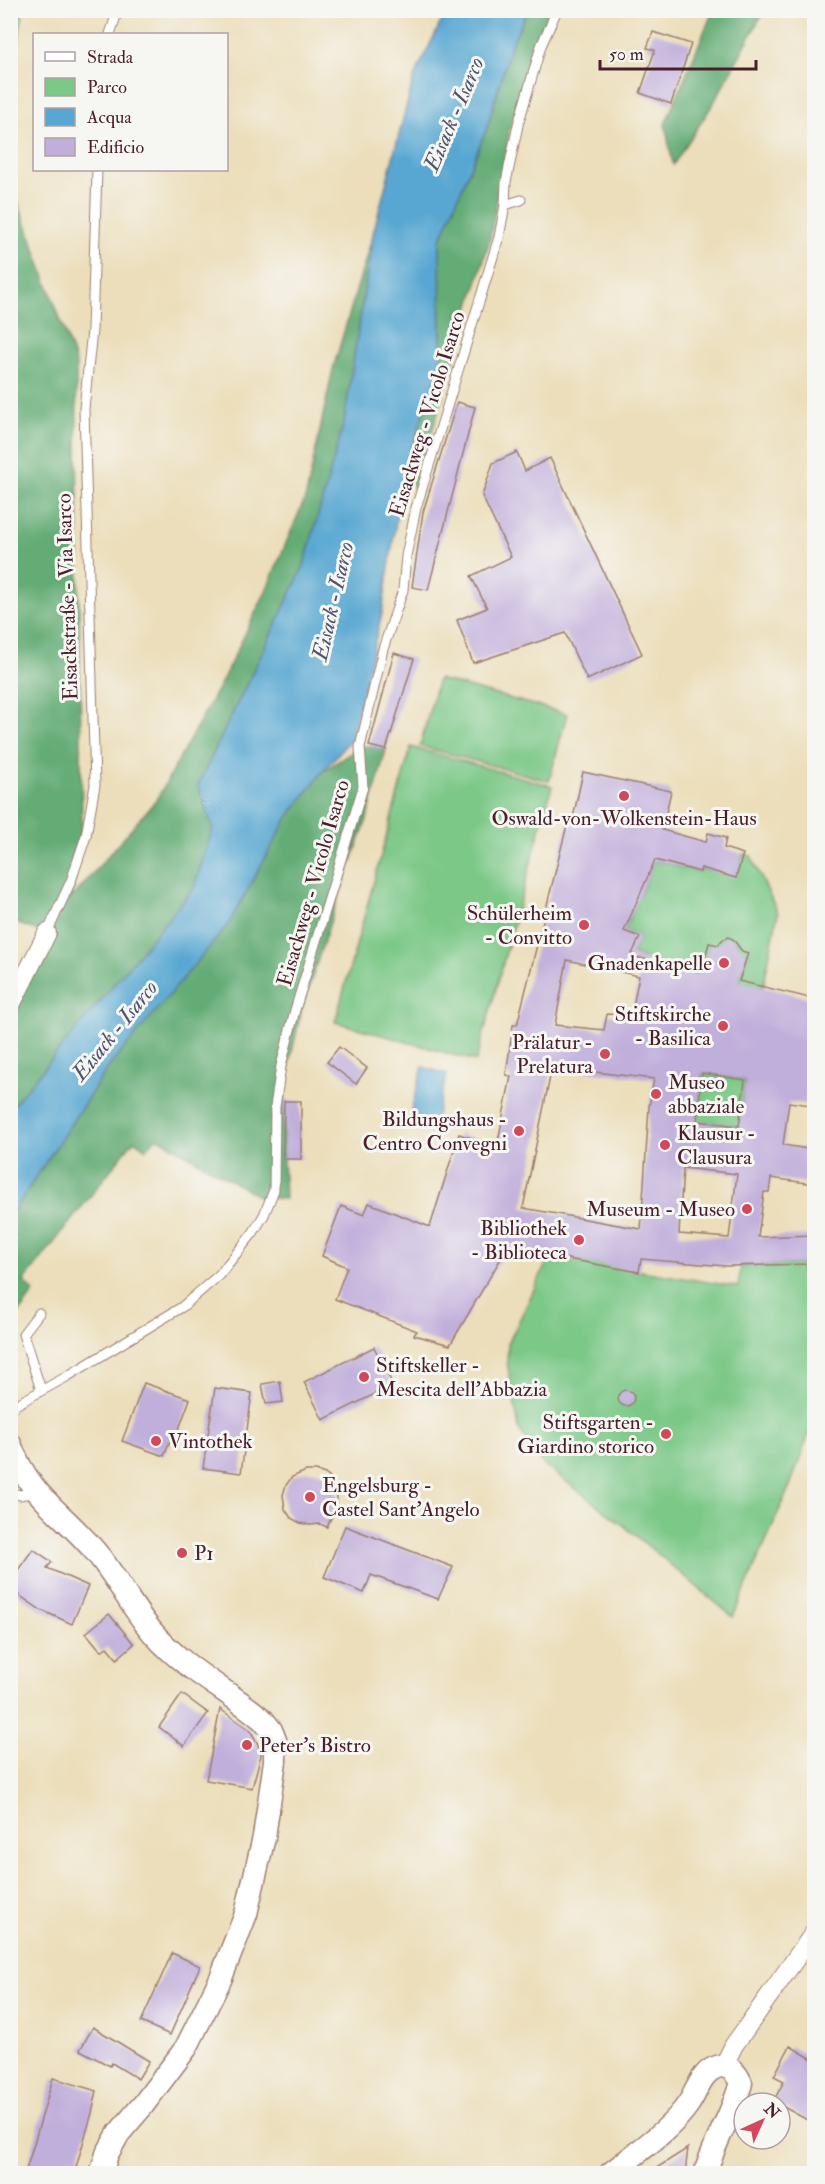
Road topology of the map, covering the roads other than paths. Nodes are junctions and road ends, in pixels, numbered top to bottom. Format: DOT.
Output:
graph roads {
  1 [pos="118,10"];
  2 [pos="557,10"];
  3 [pos="110,33"];
  4 [pos="97,171"];
  5 [pos="521,201"];
  6 [pos="505,205"];
  7 [pos="47,933"];
  8 [pos="10,1007"];
  9 [pos="39,1313"];
  10 [pos="41,1390"];
  11 [pos="10,1407"];
  12 [pos="10,1444"];
  13 [pos="10,1492"];
  14 [pos="36,1492"];
  15 [pos="814,1933"];
  16 [pos="726,2067"];
  17 [pos="101,2174"];
  18 [pos="610,2174"];
  19 [pos="705,2174"];
  1 -- 3 [label="lane"];
  2 -- 6 [label="lane, Eisackweg - Vicolo Isarco"];
  4 -- 7 [label="lane, Eisackstraße - Via Isarco"];
  5 -- 6 [label="lane"];
  6 -- 10 [label="lane, Eisackweg - Vicolo Isarco"];
  7 -- 8 [label="street, Eisackstraße - Via Isarco"];
  9 -- 10 [label="lane"];
  10 -- 11 [label="lane, Eisackweg - Vicolo Isarco"];
  12 -- 14 [label="street"];
  13 -- 14 [label="lane"];
  14 -- 17 [label="street"];
  15 -- 16 [label="street"];
  16 -- 18 [label="street"];
  16 -- 19 [label="street"];
}
